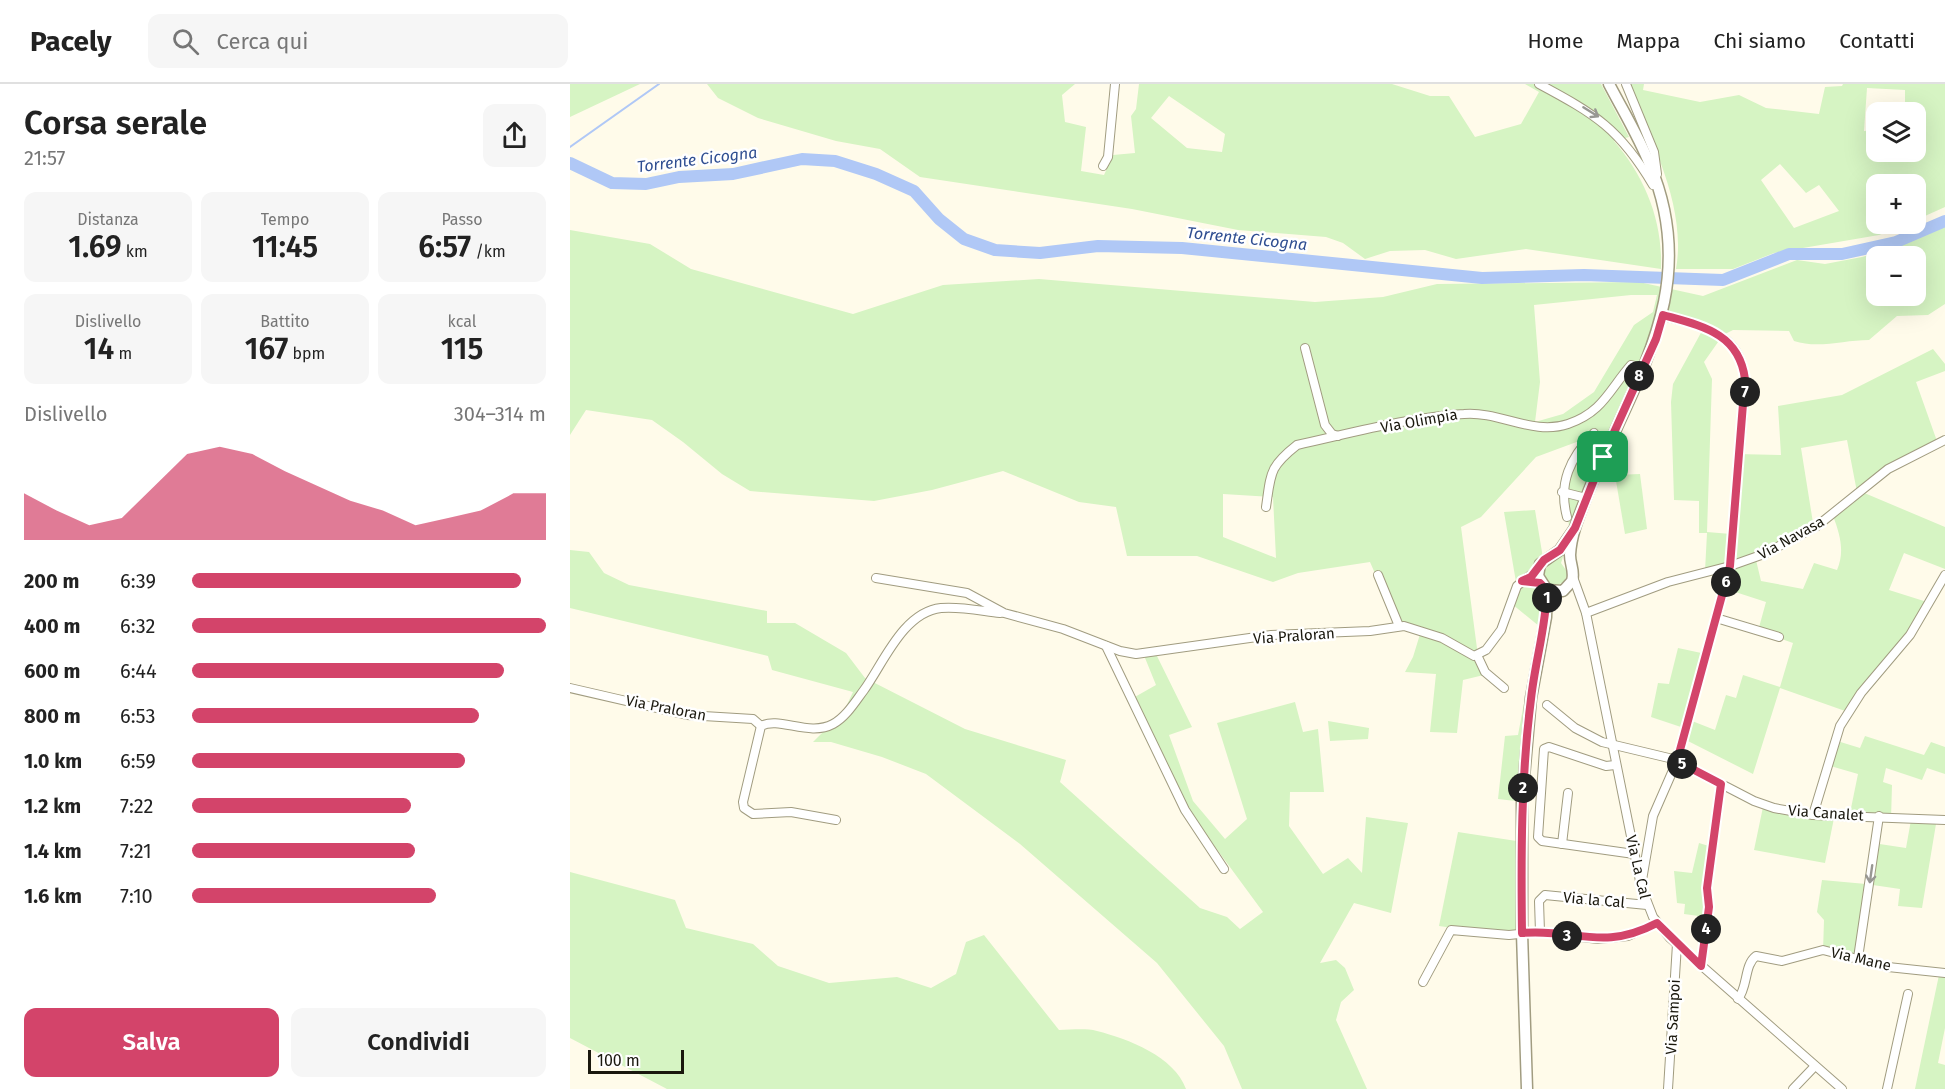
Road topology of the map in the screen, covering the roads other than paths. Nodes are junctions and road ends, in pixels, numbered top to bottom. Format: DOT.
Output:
graph roads {
  1 [pos="1115,84"];
  2 [pos="1539,84"];
  3 [pos="1609,84"];
  4 [pos="1626,84"];
  5 [pos="1103,166"];
  6 [pos="1659,195"];
  7 [pos="1663,315"];
  8 [pos="1305,348"];
  9 [pos="1643,368"];
  10 [pos="1594,433"];
  11 [pos="1338,436"];
  12 [pos="1945,440"];
  13 [pos="1562,492"];
  14 [pos="1586,498"];
  15 [pos="1266,507"];
  16 [pos="1567,518"];
  17 [pos="1575,528"];
  18 [pos="1554,556"];
  19 [pos="1570,564"];
  20 [pos="1730,566"];
  21 [pos="1538,569"];
  22 [pos="1378,575"];
  23 [pos="1945,575"];
  24 [pos="1574,576"];
  25 [pos="876,578"];
  26 [pos="1522,581"];
  27 [pos="1544,587"];
  28 [pos="1563,590"];
  29 [pos="1582,602"];
  30 [pos="1004,613"];
  31 [pos="1586,613"];
  32 [pos="1546,617"];
  33 [pos="1716,618"];
  34 [pos="1399,626"];
  35 [pos="1779,638"];
  36 [pos="1106,646"];
  37 [pos="1477,656"];
  38 [pos="570,687"];
  39 [pos="1504,688"];
  40 [pos="1547,705"];
  41 [pos="761,726"];
  42 [pos="1611,746"];
  43 [pos="1677,761"];
  44 [pos="1616,765"];
  45 [pos="1721,784"];
  46 [pos="1568,793"];
  47 [pos="1813,815"];
  48 [pos="1879,816"];
  49 [pos="836,820"];
  50 [pos="1945,820"];
  51 [pos="1562,844"];
  52 [pos="1634,854"];
  53 [pos="1224,869"];
  54 [pos="1641,886"];
  55 [pos="1647,905"];
  56 [pos="1657,923"];
  57 [pos="1540,932"];
  58 [pos="1522,933"];
  59 [pos="1677,944"];
  60 [pos="1858,958"];
  61 [pos="1701,966"];
  62 [pos="1945,973"];
  63 [pos="1423,982"];
  64 [pos="1908,994"];
  65 [pos="1738,999"];
  66 [pos="1815,1066"];
  67 [pos="1527,1089"];
  68 [pos="1668,1089"];
  69 [pos="1793,1089"];
  70 [pos="1842,1089"];
  71 [pos="1887,1089"];
  1 -- 5 [label="street"];
  2 -- 6 [label="street, one-way"];
  3 -- 6 [label="main road"];
  4 -- 6 [label="street"];
  6 -- 7 [label="main road"];
  7 -- 9 [label="main road"];
  7 -- 20 [label="street"];
  8 -- 11 [label="street"];
  9 -- 11 [label="street, Via Olimpia"];
  9 -- 14 [label="main road"];
  10 -- 13 [label="street"];
  11 -- 15 [label="street"];
  12 -- 20 [label="street, Via Navasa"];
  13 -- 14 [label="street"];
  13 -- 16 [label="street"];
  14 -- 17 [label="main road"];
  17 -- 18 [label="main road"];
  17 -- 19 [label="main road"];
  18 -- 19 [label="main road"];
  18 -- 21 [label="main road"];
  19 -- 24 [label="main road"];
  20 -- 31 [label="street, Via Navasa"];
  20 -- 33 [label="street"];
  21 -- 26 [label="street"];
  21 -- 27 [label="main road"];
  22 -- 34 [label="street"];
  23 -- 47 [label="street"];
  24 -- 28 [label="main road"];
  24 -- 29 [label="street, Via La Cal"];
  25 -- 30 [label="street, Via Praloran"];
  26 -- 27 [label="street"];
  26 -- 37 [label="street"];
  27 -- 28 [label="main road"];
  27 -- 32 [label="main road"];
  28 -- 29 [label="street"];
  28 -- 32 [label="main road"];
  29 -- 31 [label="street, Via La Cal"];
  30 -- 36 [label="street, Via Praloran"];
  30 -- 41 [label="street, Via Praloran"];
  31 -- 42 [label="street, Via La Cal"];
  32 -- 58 [label="main road"];
  33 -- 35 [label="street"];
  33 -- 43 [label="street"];
  34 -- 36 [label="street, Via Praloran"];
  34 -- 37 [label="street, Via Praloran"];
  36 -- 53 [label="street"];
  37 -- 39 [label="street, Via Praloran"];
  38 -- 41 [label="street, Via Praloran"];
  40 -- 42 [label="street, Via Canalet"];
  41 -- 49 [label="street"];
  42 -- 43 [label="street, Via Canalet"];
  42 -- 44 [label="street, Via La Cal"];
  43 -- 45 [label="street, Via Canalet"];
  43 -- 54 [label="street"];
  44 -- 51 [label="street"];
  44 -- 52 [label="street, Via La Cal"];
  45 -- 47 [label="street, Via Canalet"];
  45 -- 61 [label="street"];
  46 -- 51 [label="street"];
  47 -- 48 [label="street, Via Canalet"];
  48 -- 50 [label="street, Via Canalet"];
  48 -- 60 [label="street, one-way"];
  51 -- 52 [label="street"];
  52 -- 54 [label="street, Via La Cal"];
  54 -- 55 [label="street, Via La Cal"];
  55 -- 56 [label="street, Via La Cal"];
  55 -- 57 [label="street, Via la Cal"];
  56 -- 57 [label="street"];
  56 -- 59 [label="street, Via La Cal"];
  57 -- 58 [label="street"];
  58 -- 63 [label="street"];
  58 -- 67 [label="main road"];
  59 -- 61 [label="street, Via La Cal"];
  59 -- 68 [label="street, Via Sampoi"];
  60 -- 62 [label="street, Via Mane"];
  60 -- 65 [label="street, Via Mane"];
  61 -- 65 [label="street, Via La Cal"];
  64 -- 71 [label="street"];
  65 -- 66 [label="street, Via La Cal"];
  66 -- 69 [label="street"];
  66 -- 70 [label="street, Via La Cal"];
}
